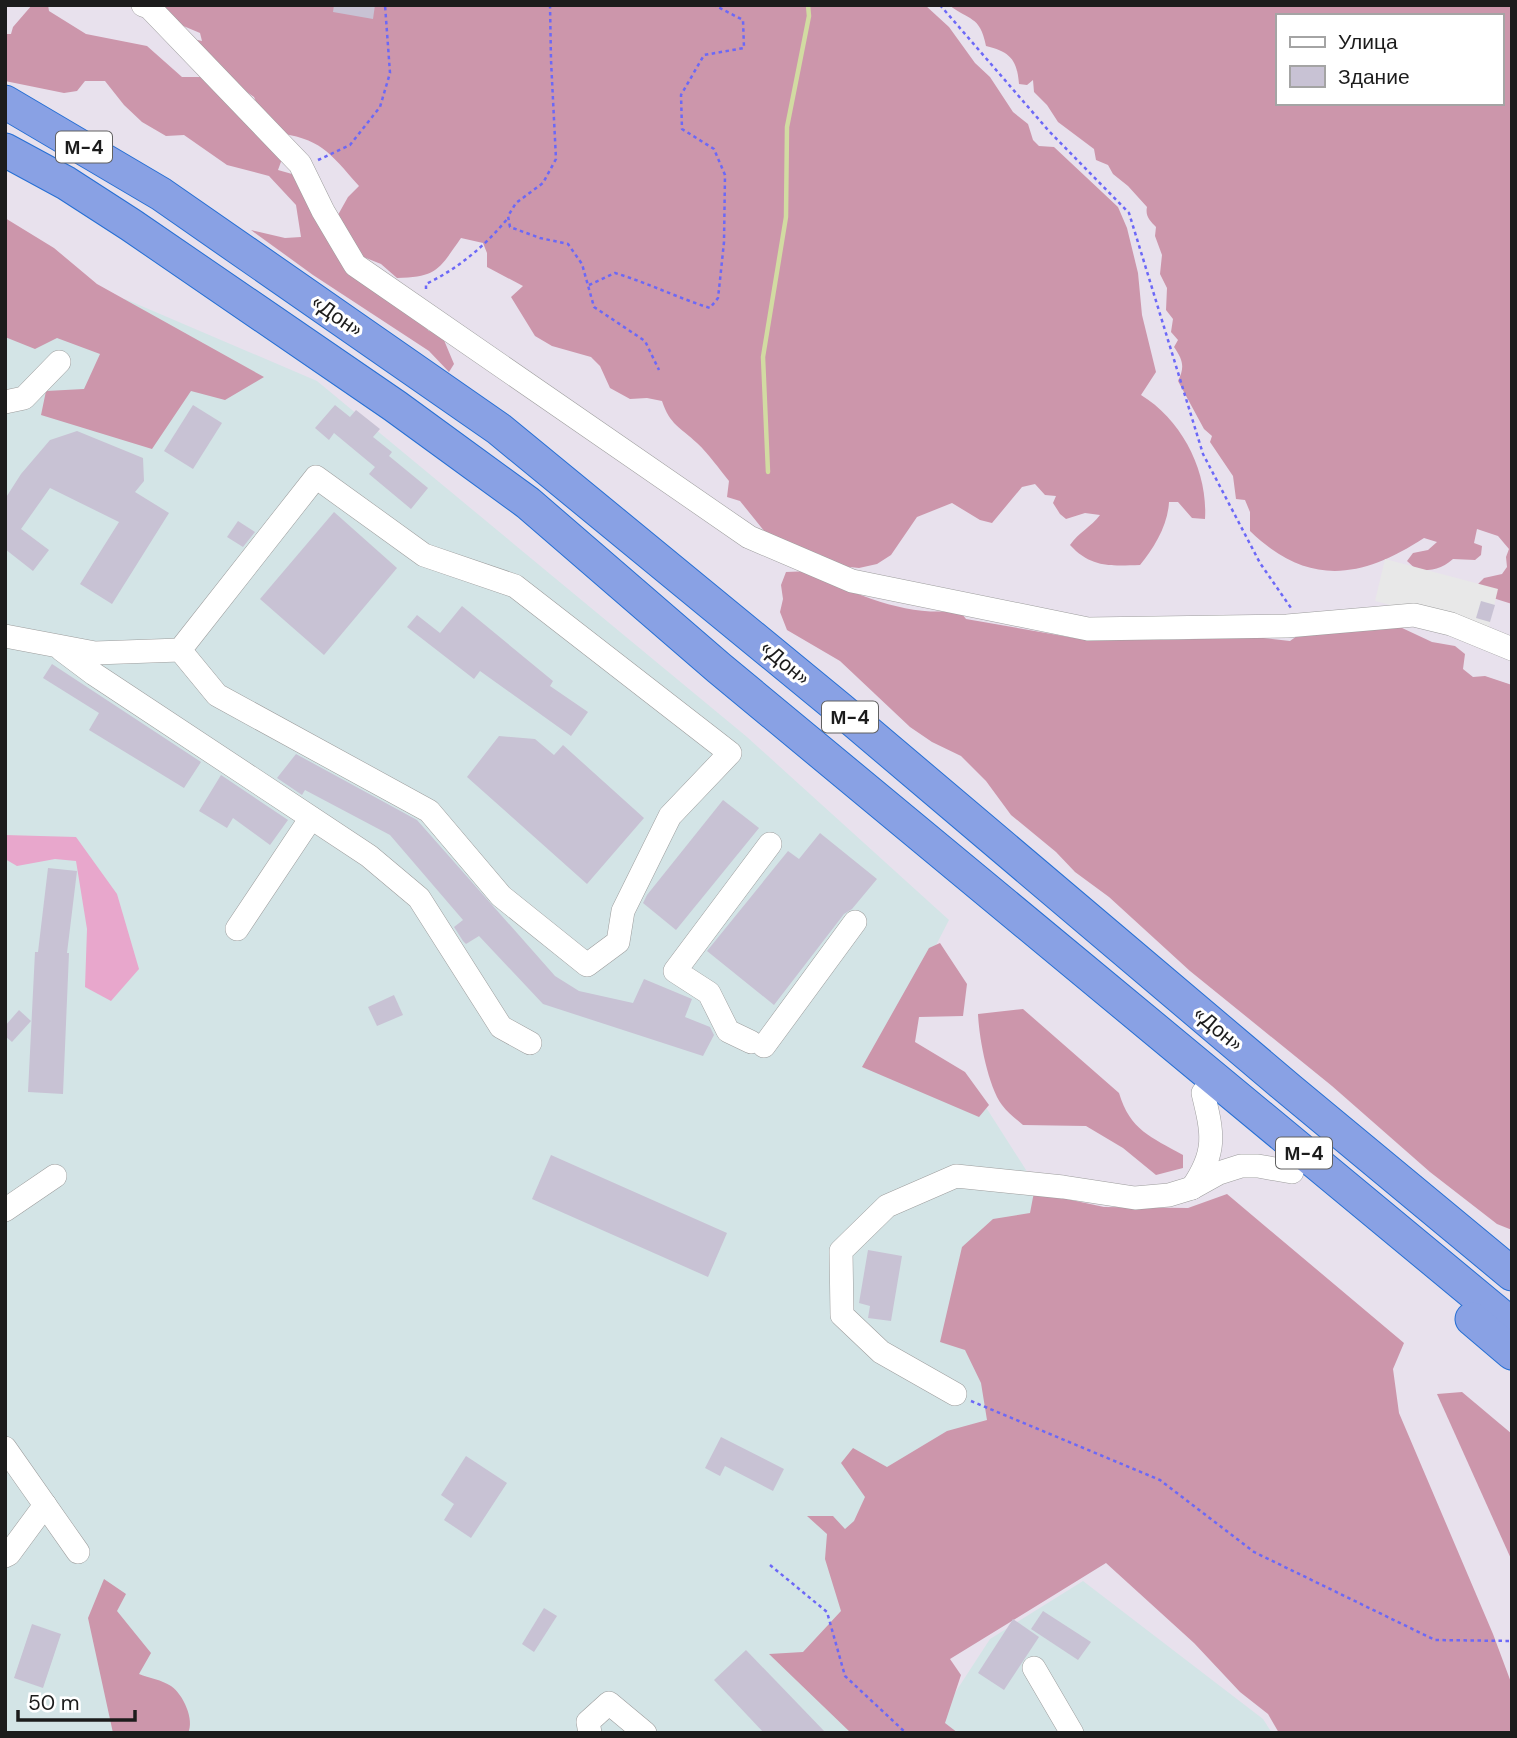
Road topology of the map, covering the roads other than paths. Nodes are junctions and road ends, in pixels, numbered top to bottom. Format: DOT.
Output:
graph roads {
  1 [pos="143,5"];
  2 [pos="5,102"];
  3 [pos="5,150"];
  4 [pos="59,362"];
  5 [pos="5,402"];
  6 [pos="5,636"];
  7 [pos="57,646"];
  8 [pos="1511,648"];
  9 [pos="180,650"];
  10 [pos="311,818"];
  11 [pos="770,844"];
  12 [pos="855,922"];
  13 [pos="237,929"];
  14 [pos="1097,981"];
  15 [pos="530,1043"];
  16 [pos="1203,1093"];
  17 [pos="1292,1172"];
  18 [pos="55,1176"];
  19 [pos="1192,1188"];
  20 [pos="5,1210"];
  21 [pos="1512,1274"];
  22 [pos="1512,1325"];
  23 [pos="1512,1353"];
  24 [pos="955,1394"];
  25 [pos="5,1448"];
  26 [pos="45,1505"];
  27 [pos="78,1552"];
  28 [pos="5,1556"];
  29 [pos="1034,1668"];
  30 [pos="590,1733"];
  31 [pos="645,1733"];
  32 [pos="1072,1733"];
  1 -- 8 [label="street"];
  2 -- 21 [label="highway, «Дон» / М-4"];
  3 -- 14 [label="highway, М-4"];
  4 -- 5 [label="street"];
  6 -- 7 [label="street"];
  7 -- 9 [label="street"];
  7 -- 10 [label="street"];
  9 -- 9 [label="street"];
  10 -- 13 [label="street"];
  10 -- 15 [label="street"];
  11 -- 12 [label="street"];
  14 -- 16 [label="highway, М-4"];
  14 -- 22 [label="highway, М-4"];
  16 -- 17 [label="highway, М-4"];
  16 -- 19 [label="street"];
  17 -- 19 [label="street"];
  17 -- 23 [label="highway, М-4"];
  18 -- 20 [label="street"];
  19 -- 24 [label="street"];
  25 -- 26 [label="street"];
  26 -- 27 [label="street"];
  26 -- 28 [label="street"];
  29 -- 32 [label="street"];
  30 -- 31 [label="street"];
}
